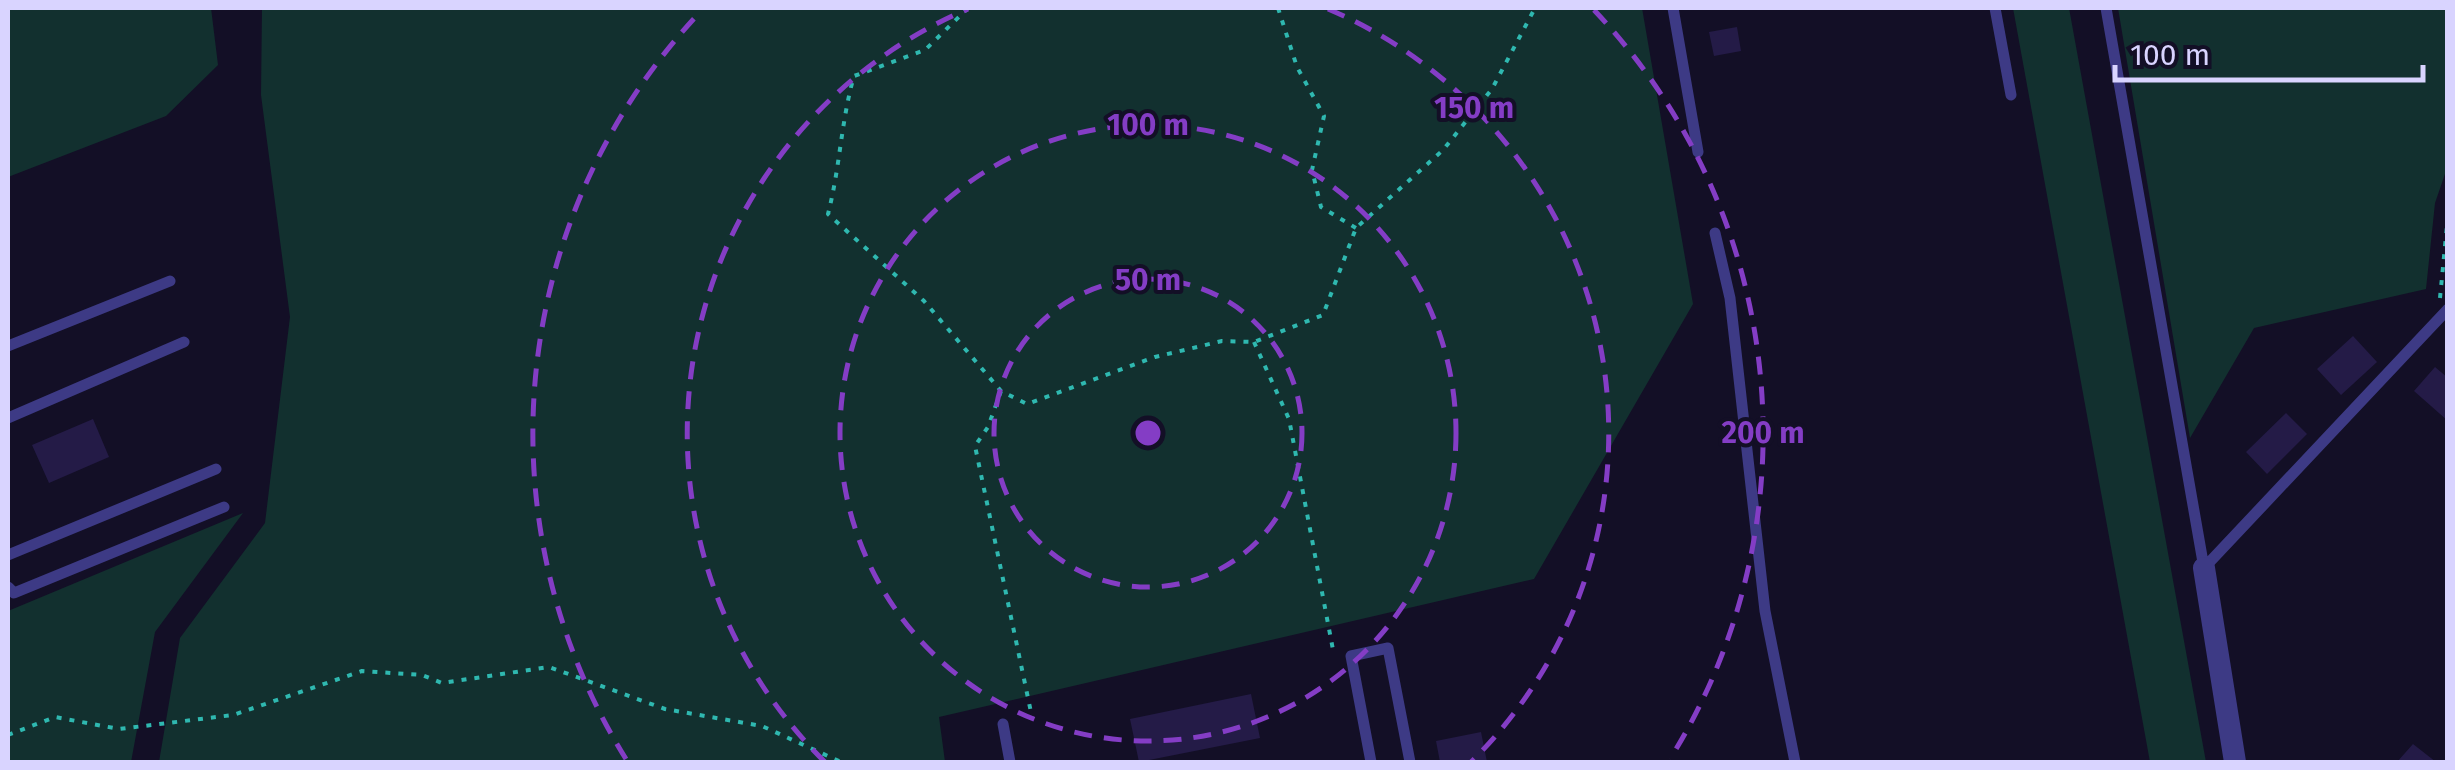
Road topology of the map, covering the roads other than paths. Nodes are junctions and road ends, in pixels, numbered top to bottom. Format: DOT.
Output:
graph roads {
  1 [pos="1672,8"];
  2 [pos="1995,8"];
  3 [pos="2106,8"];
  4 [pos="2011,95"];
  5 [pos="1698,152"];
  6 [pos="1715,233"];
  7 [pos="170,281"];
  8 [pos="2448,306"];
  9 [pos="184,342"];
  10 [pos="8,346"];
  11 [pos="8,418"];
  12 [pos="216,469"];
  13 [pos="224,507"];
  14 [pos="8,556"];
  15 [pos="2204,568"];
  16 [pos="8,586"];
  17 [pos="1003,724"];
  18 [pos="1010,762"];
  19 [pos="1371,762"];
  20 [pos="1410,762"];
  21 [pos="1795,762"];
  22 [pos="2235,762"];
  1 -- 5 [label="lane"];
  2 -- 4 [label="lane"];
  3 -- 15 [label="lane"];
  6 -- 21 [label="lane"];
  7 -- 10 [label="lane"];
  8 -- 15 [label="lane"];
  9 -- 11 [label="lane"];
  12 -- 14 [label="lane"];
  13 -- 16 [label="lane"];
  15 -- 22 [label="street"];
  17 -- 18 [label="lane"];
  19 -- 20 [label="lane"];
}
